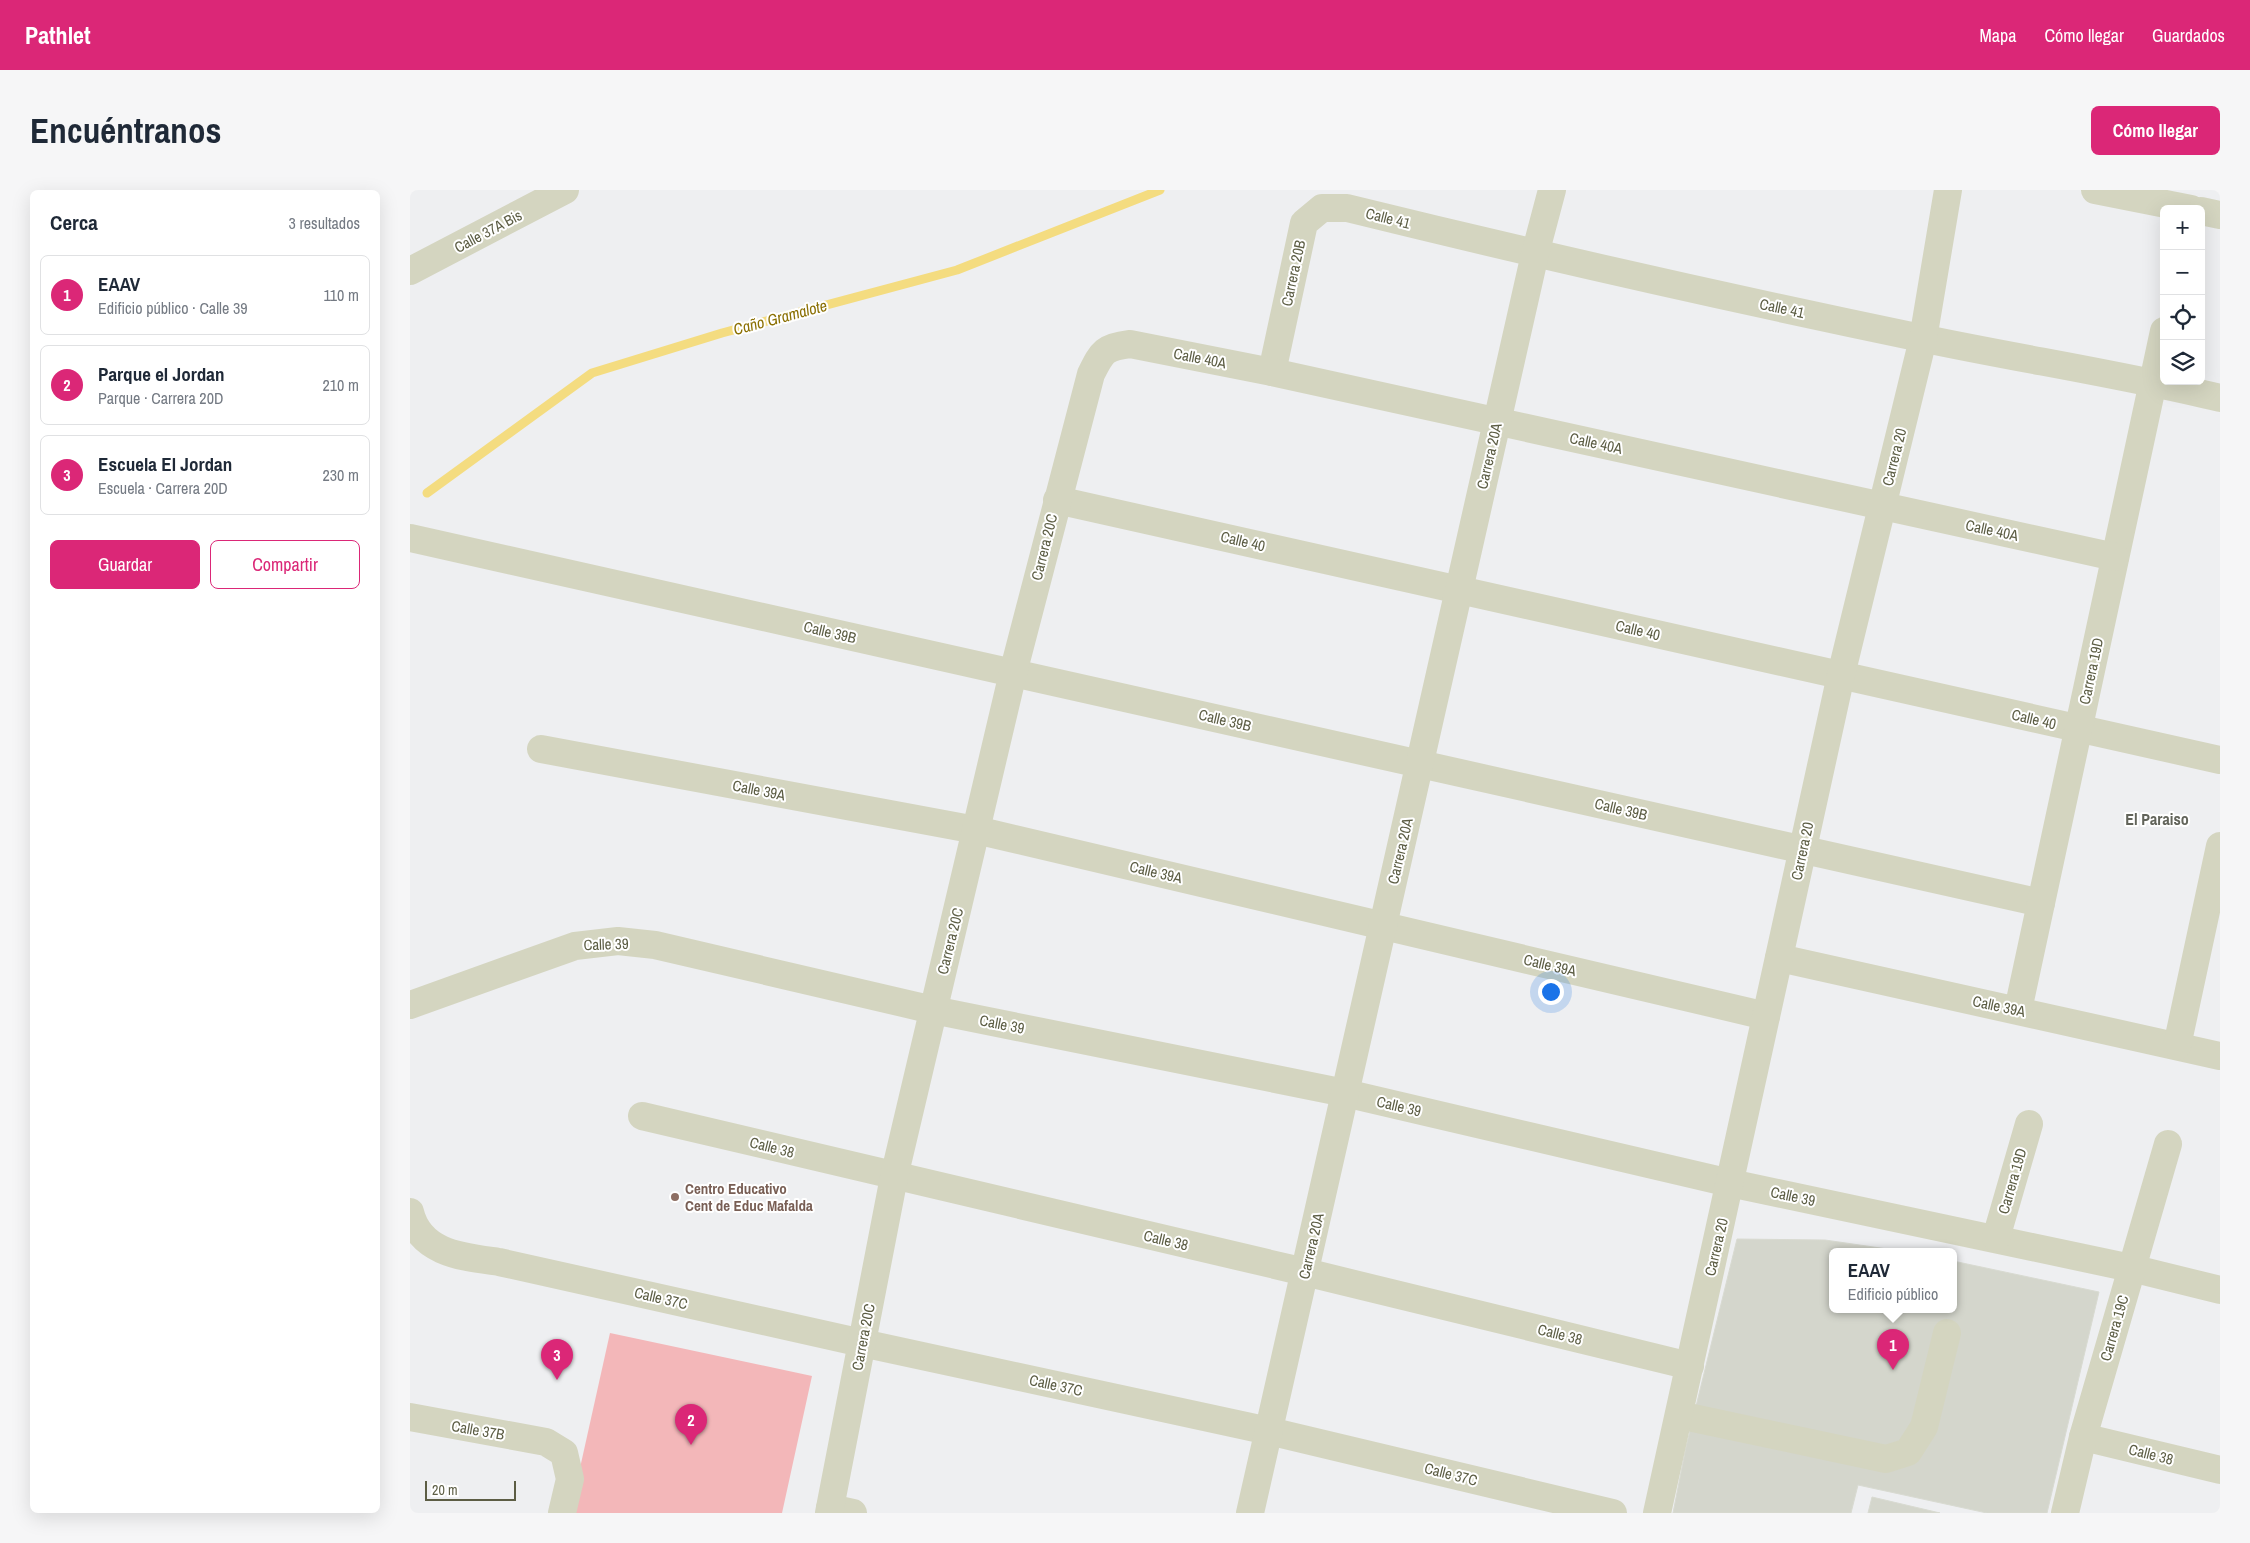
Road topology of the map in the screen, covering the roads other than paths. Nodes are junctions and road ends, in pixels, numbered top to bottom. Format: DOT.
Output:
graph roads {
  1 [pos="565,190"];
  2 [pos="1552,190"];
  3 [pos="1948,190"];
  4 [pos="2095,190"];
  5 [pos="2194,190"];
  6 [pos="2170,205"];
  7 [pos="2191,205"];
  8 [pos="1347,208"];
  9 [pos="2205,212"];
  10 [pos="2220,215"];
  11 [pos="1535,254"];
  12 [pos="410,271"];
  13 [pos="1923,339"];
  14 [pos="2162,340"];
  15 [pos="1272,372"];
  16 [pos="1091,374"];
  17 [pos="2153,382"];
  18 [pos="2220,398"];
  19 [pos="1497,421"];
  20 [pos="1057,500"];
  21 [pos="1882,506"];
  22 [pos="410,538"];
  23 [pos="2115,557"];
  24 [pos="1459,590"];
  25 [pos="1012,673"];
  26 [pos="1841,675"];
  27 [pos="2078,729"];
  28 [pos="541,749"];
  29 [pos="2220,760"];
  30 [pos="1419,764"];
  31 [pos="976,830"];
  32 [pos="2220,846"];
  33 [pos="1802,850"];
  34 [pos="2041,903"];
  35 [pos="1383,926"];
  36 [pos="1779,958"];
  37 [pos="410,1004"];
  38 [pos="933,1010"];
  39 [pos="2018,1010"];
  40 [pos="1766,1016"];
  41 [pos="2177,1046"];
  42 [pos="2220,1056"];
  43 [pos="1345,1093"];
  44 [pos="642,1116"];
  45 [pos="2028,1124"];
  46 [pos="2168,1144"];
  47 [pos="894,1176"];
  48 [pos="1730,1183"];
  49 [pos="410,1212"];
  50 [pos="1996,1238"];
  51 [pos="2131,1268"];
  52 [pos="1305,1272"];
  53 [pos="2220,1290"];
  54 [pos="1947,1333"];
  55 [pos="862,1344"];
  56 [pos="1690,1366"];
  57 [pos="1678,1415"];
  58 [pos="410,1417"];
  59 [pos="1269,1430"];
  60 [pos="2083,1437"];
  61 [pos="2220,1470"];
  62 [pos="837,1511"];
  63 [pos="562,1513"];
  64 [pos="1250,1513"];
  65 [pos="1612,1513"];
  66 [pos="1657,1513"];
  67 [pos="2064,1513"];
  1 -- 12 [label="street, Calle 37A Bis"];
  2 -- 11 [label="street, Carrera 20A"];
  3 -- 13 [label="street, Carrera 20"];
  4 -- 6 [label="street"];
  5 -- 7 [label="street"];
  8 -- 11 [label="street, Calle 41"];
  8 -- 15 [label="street, Carrera 20B"];
  9 -- 10 [label="street"];
  11 -- 13 [label="street, Calle 41"];
  11 -- 19 [label="street, Carrera 20A"];
  13 -- 17 [label="street, Calle 41"];
  13 -- 21 [label="street, Carrera 20"];
  14 -- 17 [label="street, Carrera 19D"];
  15 -- 16 [label="street, Calle 40A"];
  15 -- 19 [label="street, Calle 40A"];
  16 -- 20 [label="street, Carrera 20C"];
  17 -- 18 [label="street, Calle 41"];
  17 -- 23 [label="street, Carrera 19D"];
  19 -- 21 [label="street, Calle 40A"];
  19 -- 24 [label="street, Carrera 20A"];
  20 -- 24 [label="street, Calle 40"];
  20 -- 25 [label="street, Carrera 20C"];
  21 -- 23 [label="street, Calle 40A"];
  21 -- 26 [label="street, Carrera 20"];
  22 -- 25 [label="street, Calle 39B"];
  23 -- 27 [label="street, Carrera 19D"];
  24 -- 26 [label="street, Calle 40"];
  24 -- 30 [label="street, Carrera 20A"];
  25 -- 30 [label="street, Calle 39B"];
  25 -- 31 [label="street, Carrera 20C"];
  26 -- 27 [label="street, Calle 40"];
  26 -- 33 [label="street, Carrera 20"];
  27 -- 29 [label="street, Calle 40"];
  27 -- 34 [label="street, Carrera 19D"];
  28 -- 31 [label="street, Calle 39A"];
  30 -- 33 [label="street, Calle 39B"];
  30 -- 35 [label="street, Carrera 20A"];
  31 -- 35 [label="street, Calle 39A"];
  31 -- 38 [label="street, Carrera 20C"];
  32 -- 41 [label="street"];
  33 -- 34 [label="street, Calle 39B"];
  33 -- 36 [label="street, Carrera 20"];
  34 -- 39 [label="street, Carrera 19D"];
  35 -- 40 [label="street, Calle 39A"];
  35 -- 43 [label="street, Carrera 20A"];
  36 -- 39 [label="street, Calle 39A"];
  36 -- 40 [label="street, Carrera 20"];
  37 -- 38 [label="street, Calle 39"];
  38 -- 43 [label="street, Calle 39"];
  38 -- 47 [label="street, Carrera 20C"];
  39 -- 41 [label="street, Calle 39A"];
  40 -- 48 [label="street, Carrera 20"];
  41 -- 42 [label="street, Calle 39A"];
  43 -- 48 [label="street, Calle 39"];
  43 -- 52 [label="street, Carrera 20A"];
  44 -- 47 [label="street, Calle 38"];
  45 -- 50 [label="street, Carrera 19D"];
  46 -- 51 [label="street, Carrera 19C"];
  47 -- 52 [label="street, Calle 38"];
  47 -- 55 [label="street, Carrera 20C"];
  48 -- 50 [label="street, Calle 39"];
  48 -- 56 [label="street, Carrera 20"];
  49 -- 55 [label="street, Calle 37C"];
  50 -- 51 [label="street, Calle 39"];
  51 -- 53 [label="street, Calle 39"];
  51 -- 60 [label="street, Carrera 19C"];
  52 -- 56 [label="street, Calle 38"];
  52 -- 59 [label="street, Carrera 20A"];
  54 -- 57 [label="street"];
  55 -- 59 [label="street, Calle 37C"];
  55 -- 62 [label="street, Carrera 20C"];
  56 -- 57 [label="street, Carrera 20"];
  57 -- 66 [label="street, Carrera 20"];
  58 -- 63 [label="street, Calle 37B"];
  59 -- 64 [label="street, Carrera 20A"];
  59 -- 65 [label="street, Calle 37C"];
  60 -- 61 [label="street, Calle 38"];
  60 -- 67 [label="street, Carrera 19C"];
}
